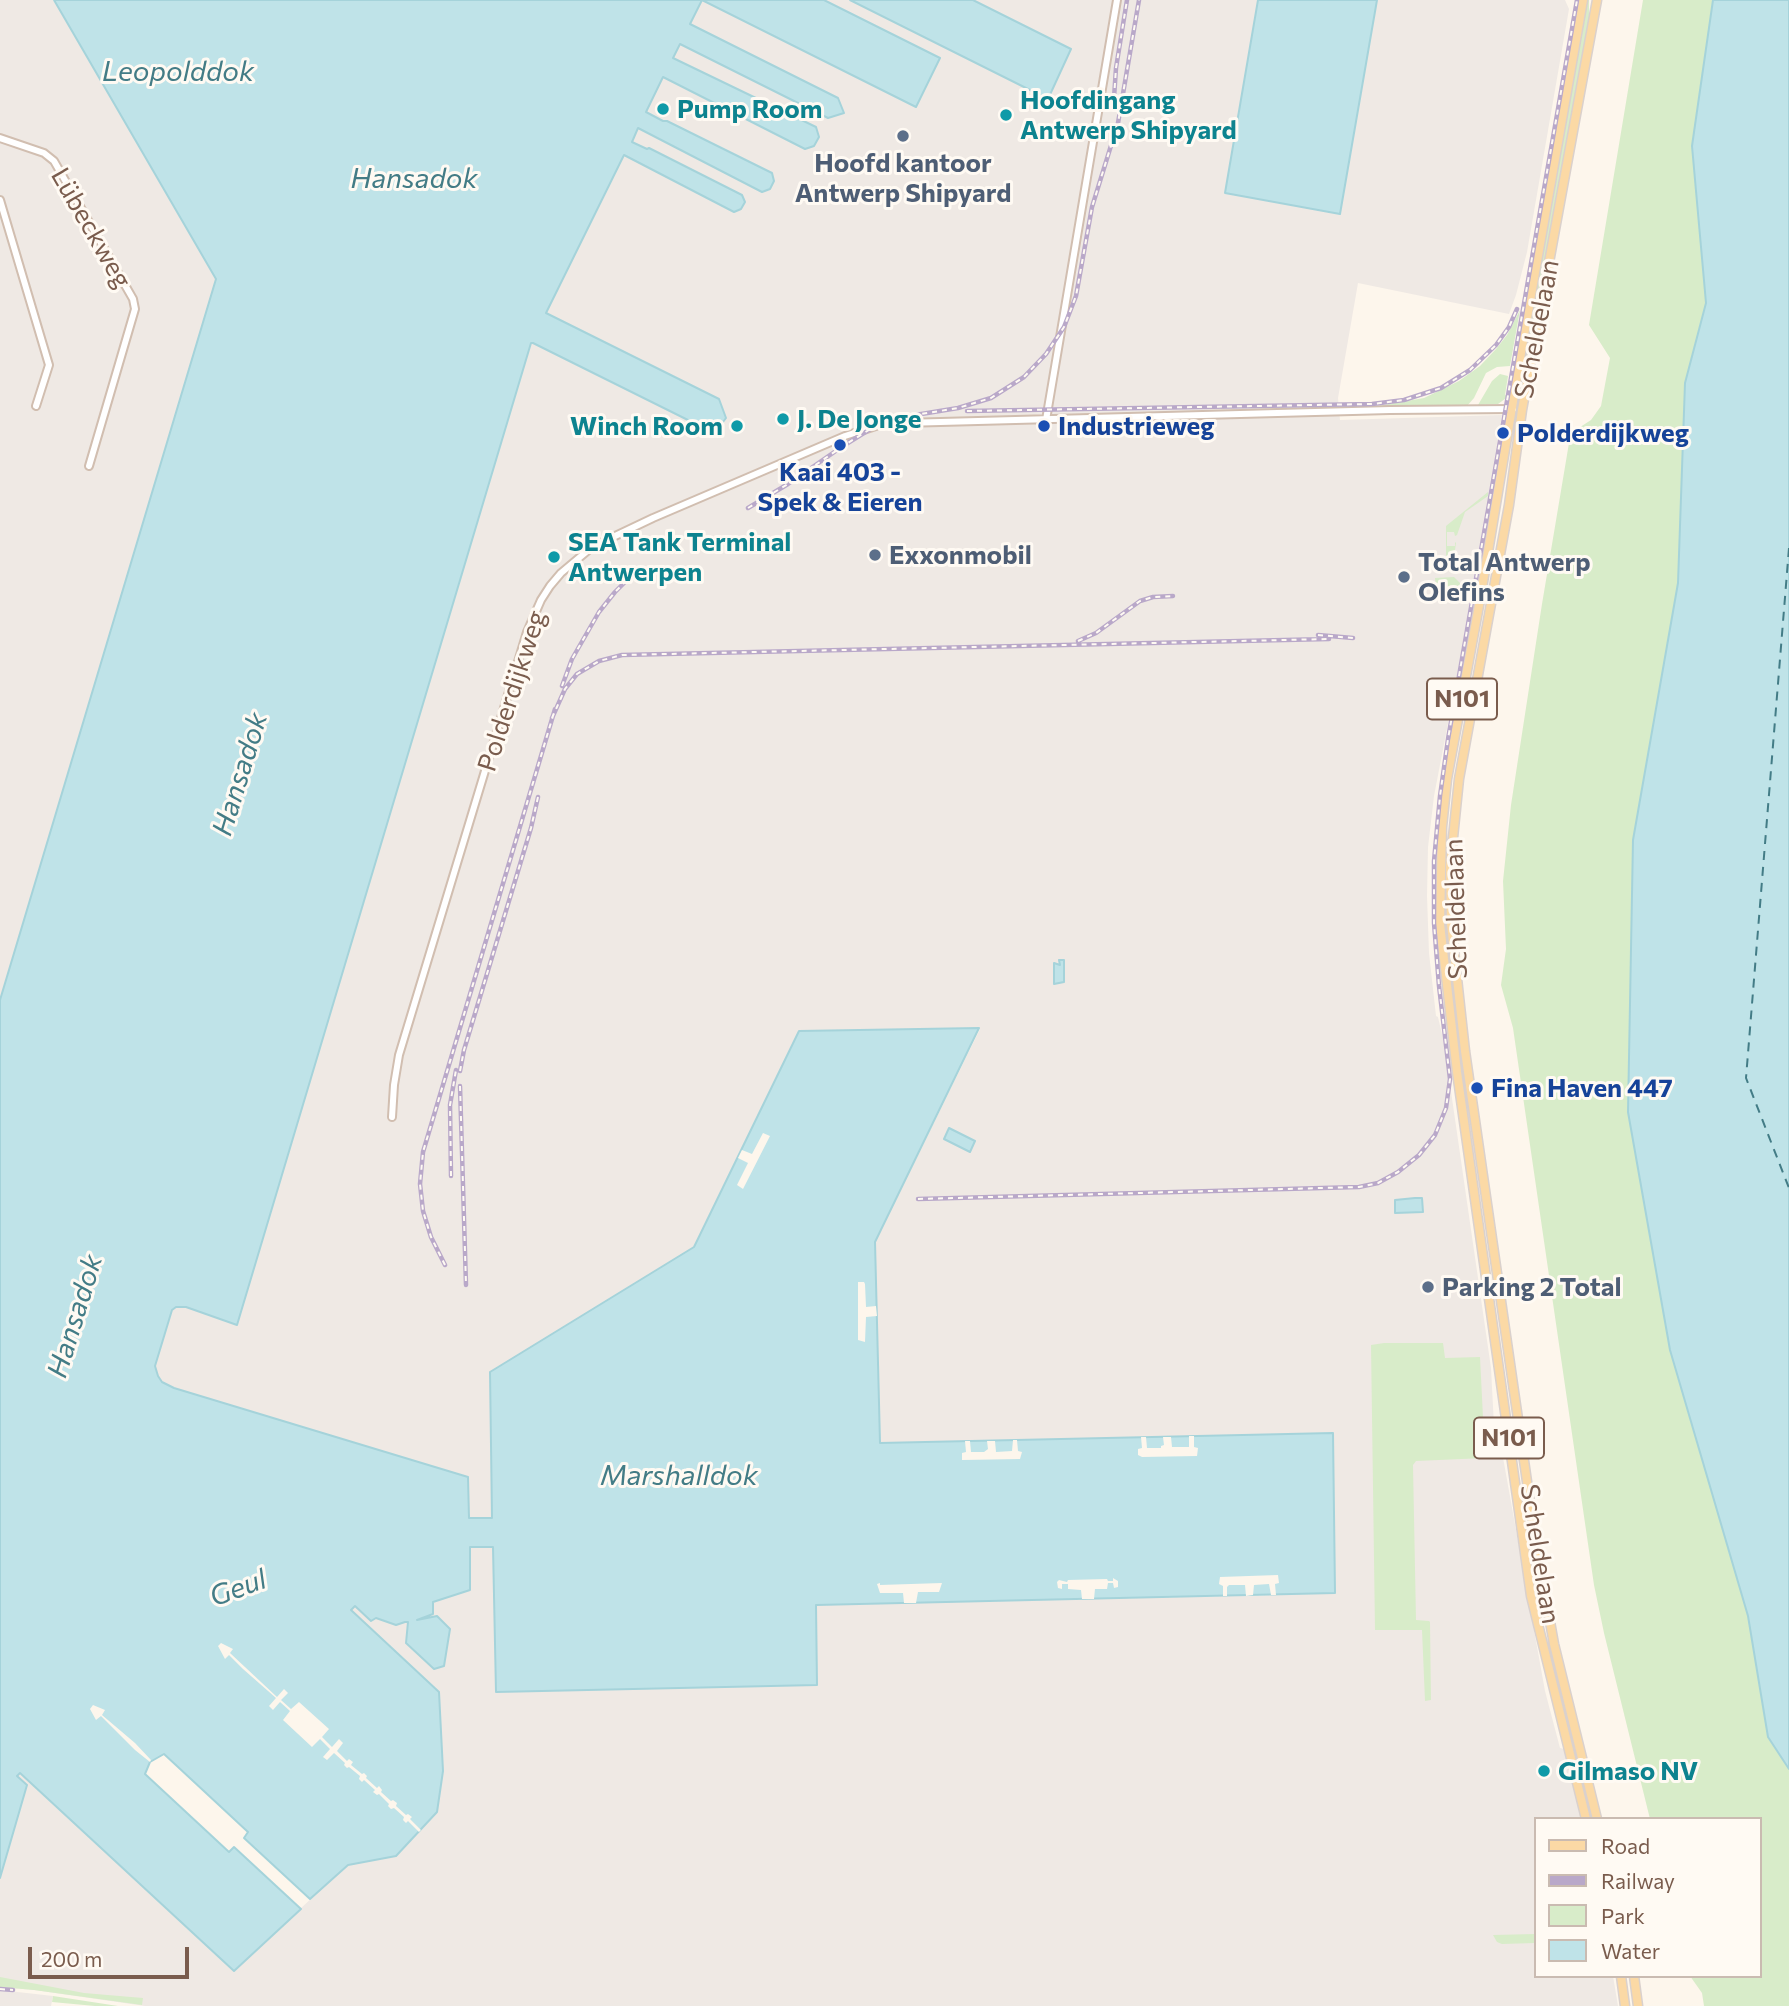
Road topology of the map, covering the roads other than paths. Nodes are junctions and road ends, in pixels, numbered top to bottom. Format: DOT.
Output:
graph roads {
  1 [pos="1117,0"];
  2 [pos="1583,0"];
  3 [pos="1597,0"];
  4 [pos="0,138"];
  5 [pos="0,200"];
  6 [pos="36,406"];
  7 [pos="1512,409"];
  8 [pos="1522,410"];
  9 [pos="1046,420"];
  10 [pos="89,466"];
  11 [pos="1496,502"];
  12 [pos="1508,505"];
  13 [pos="1489,609"];
  14 [pos="1476,614"];
  15 [pos="1465,1051"];
  16 [pos="1455,1052"];
  17 [pos="392,1116"];
  18 [pos="1475,1117"];
  19 [pos="1464,1119"];
  20 [pos="1490,1226"];
  21 [pos="1479,1228"];
  22 [pos="1569,1705"];
  23 [pos="1558,1708"];
  24 [pos="1585,1817"];
  25 [pos="1597,1817"];
  26 [pos="1621,1978"];
  27 [pos="1634,1978"];
  28 [pos="1625,2006"];
  29 [pos="1638,2006"];
  1 -- 9 [label="street"];
  2 -- 7 [label="main road, Scheldelaan / N101"];
  3 -- 8 [label="main road, Scheldelaan / N101"];
  4 -- 10 [label="street, Lübeckweg"];
  5 -- 6 [label="street"];
  7 -- 8 [label="street, Polderdijkweg"];
  7 -- 9 [label="street, Polderdijkweg"];
  7 -- 11 [label="main road, Scheldelaan / N101"];
  8 -- 12 [label="main road, Scheldelaan / N101"];
  9 -- 17 [label="street, Polderdijkweg"];
  11 -- 12 [label="main road"];
  11 -- 14 [label="main road, Scheldelaan / N101"];
  12 -- 13 [label="main road, Scheldelaan / N101"];
  13 -- 14 [label="main road"];
  13 -- 15 [label="main road, Scheldelaan / N101"];
  14 -- 16 [label="main road, Scheldelaan / N101"];
  15 -- 16 [label="main road"];
  15 -- 18 [label="main road, Scheldelaan / N101"];
  16 -- 19 [label="main road, Scheldelaan / N101"];
  18 -- 19 [label="main road"];
  18 -- 20 [label="main road, Scheldelaan / N101"];
  19 -- 21 [label="main road, Scheldelaan / N101"];
  20 -- 21 [label="main road"];
  20 -- 22 [label="main road, Scheldelaan / N101"];
  21 -- 23 [label="main road, Scheldelaan / N101"];
  22 -- 23 [label="main road"];
  22 -- 25 [label="main road, Scheldelaan / N101"];
  23 -- 24 [label="main road, Scheldelaan / N101"];
  26 -- 28 [label="main road"];
  27 -- 29 [label="main road"];
}
